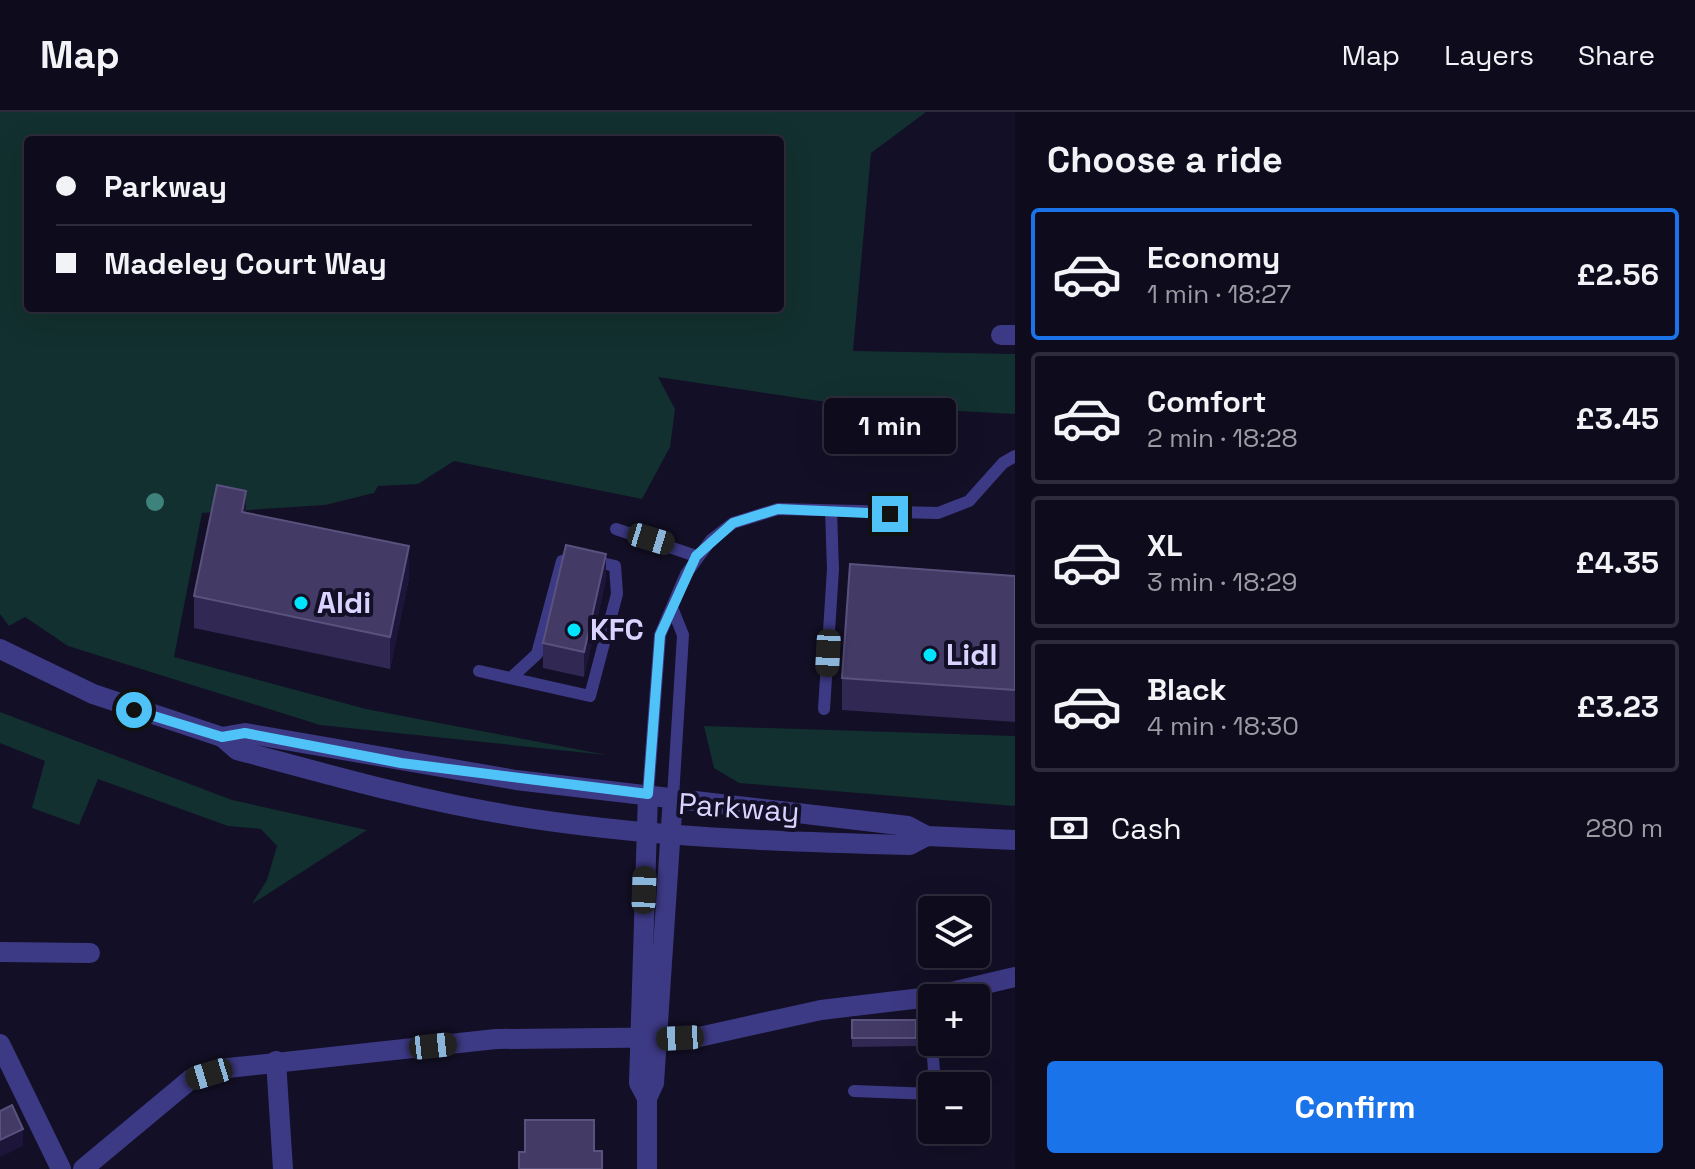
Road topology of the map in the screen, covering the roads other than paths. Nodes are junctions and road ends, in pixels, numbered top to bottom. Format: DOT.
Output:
graph roads {
  1 [pos="1015,456"];
  2 [pos="831,511"];
  3 [pos="616,529"];
  4 [pos="696,556"];
  5 [pos="673,610"];
  6 [pos="0,649"];
  7 [pos="479,671"];
  8 [pos="512,677"];
  9 [pos="824,709"];
  10 [pos="222,737"];
  11 [pos="648,794"];
  12 [pos="673,797"];
  13 [pos="646,832"];
  14 [pos="670,834"];
  15 [pos="927,836"];
  16 [pos="1015,840"];
  17 [pos="0,952"];
  18 [pos="90,953"];
  19 [pos="1015,977"];
  20 [pos="985,984"];
  21 [pos="918,998"];
  22 [pos="648,1039"];
  23 [pos="0,1044"];
  24 [pos="276,1061"];
  25 [pos="854,1091"];
  26 [pos="918,1093"];
  27 [pos="61,1169"];
  28 [pos="83,1169"];
  29 [pos="283,1169"];
  30 [pos="647,1169"];
  1 -- 2 [label="lane"];
  2 -- 4 [label="lane"];
  2 -- 9 [label="lane"];
  3 -- 4 [label="lane"];
  4 -- 5 [label="lane"];
  5 -- 11 [label="lane"];
  5 -- 12 [label="lane"];
  6 -- 10 [label="street, Parkway"];
  7 -- 8 [label="lane"];
  8 -- 8 [label="lane"];
  10 -- 11 [label="street, Parkway"];
  10 -- 13 [label="street, Parkway"];
  11 -- 12 [label="street, Parkway"];
  11 -- 13 [label="street"];
  12 -- 14 [label="street"];
  12 -- 15 [label="street, Parkway"];
  13 -- 14 [label="street, Parkway"];
  13 -- 22 [label="street"];
  14 -- 15 [label="street, Parkway"];
  14 -- 22 [label="street"];
  15 -- 16 [label="street, Parkway"];
  17 -- 18 [label="street"];
  19 -- 20 [label="street"];
  21 -- 22 [label="street"];
  22 -- 24 [label="street"];
  22 -- 30 [label="street"];
  23 -- 27 [label="street"];
  24 -- 28 [label="street"];
  24 -- 29 [label="street"];
  25 -- 26 [label="lane"];
}
